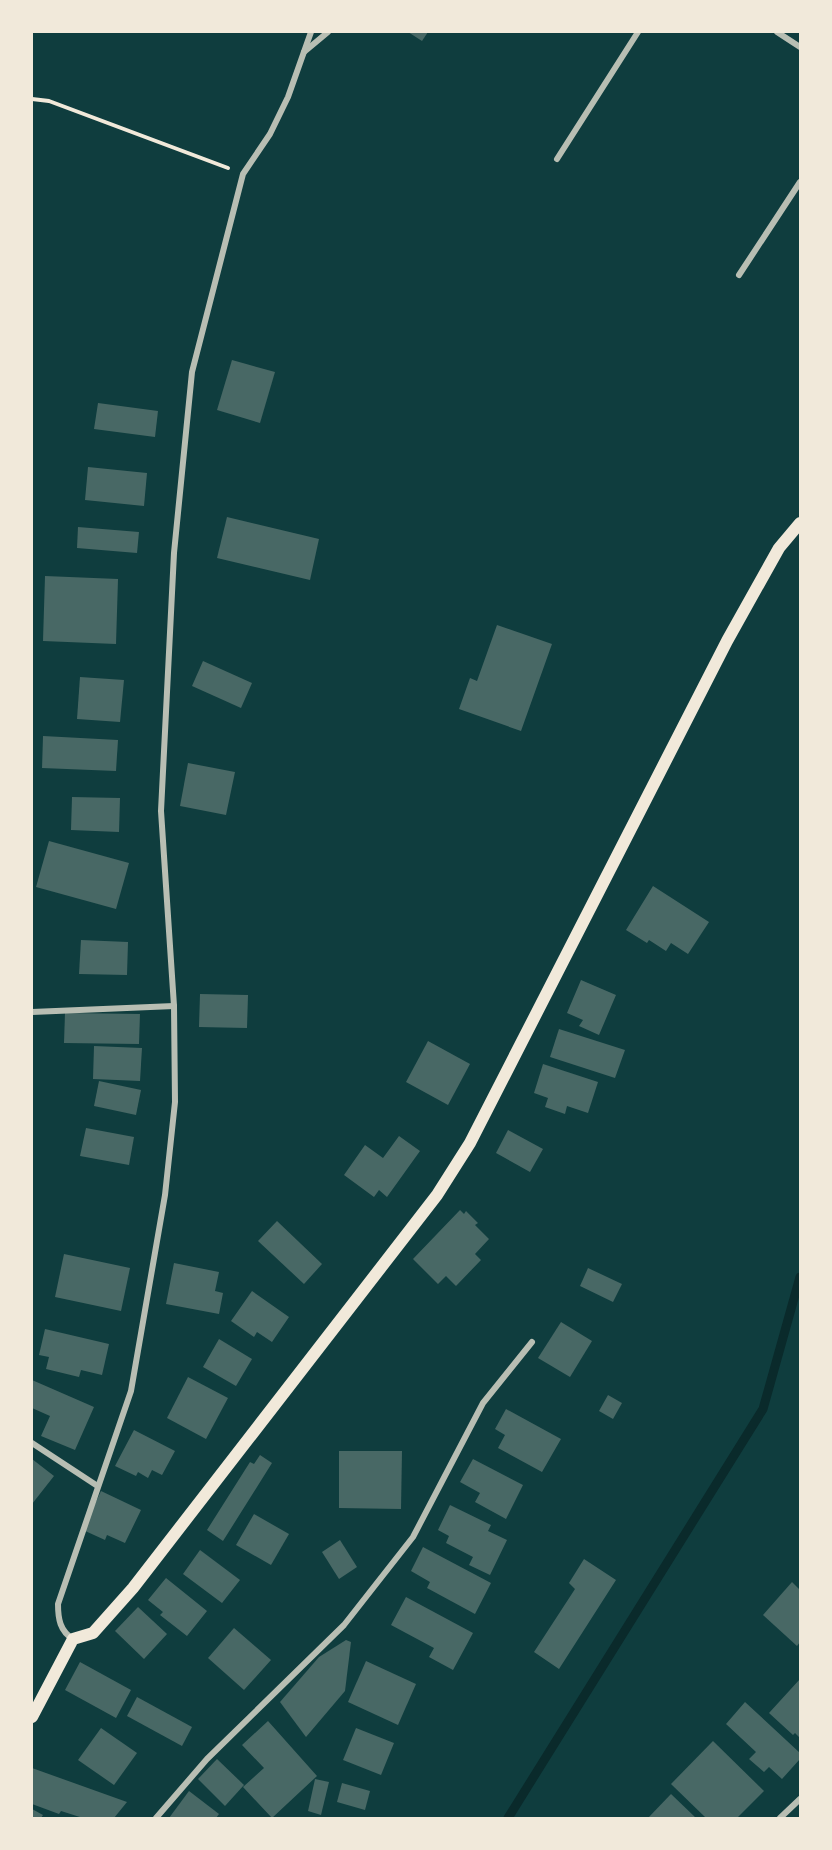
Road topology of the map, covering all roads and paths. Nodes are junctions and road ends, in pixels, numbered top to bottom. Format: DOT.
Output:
graph roads {
  1 [pos="311,32"];
  2 [pos="328,32"];
  3 [pos="638,32"];
  4 [pos="777,32"];
  5 [pos="801,47"];
  6 [pos="304,52"];
  7 [pos="32,99"];
  8 [pos="557,159"];
  9 [pos="243,174"];
  10 [pos="801,182"];
  11 [pos="739,275"];
  12 [pos="801,523"];
  13 [pos="174,1006"];
  14 [pos="32,1012"];
  15 [pos="532,1342"];
  16 [pos="32,1443"];
  17 [pos="96,1485"];
  18 [pos="73,1640"];
  19 [pos="32,1717"];
  20 [pos="801,1798"];
  21 [pos="156,1818"];
  22 [pos="780,1818"];
  1 -- 6 [label="street"];
  2 -- 6 [label="street"];
  3 -- 8 [label="street"];
  4 -- 5 [label="street"];
  6 -- 9 [label="street"];
  7 -- 9 [label="path"];
  9 -- 13 [label="street"];
  10 -- 11 [label="street"];
  12 -- 18 [label="main road"];
  13 -- 14 [label="street"];
  13 -- 17 [label="street"];
  15 -- 21 [label="street"];
  16 -- 17 [label="street"];
  17 -- 18 [label="street"];
  18 -- 19 [label="main road"];
  20 -- 22 [label="street"];
}
